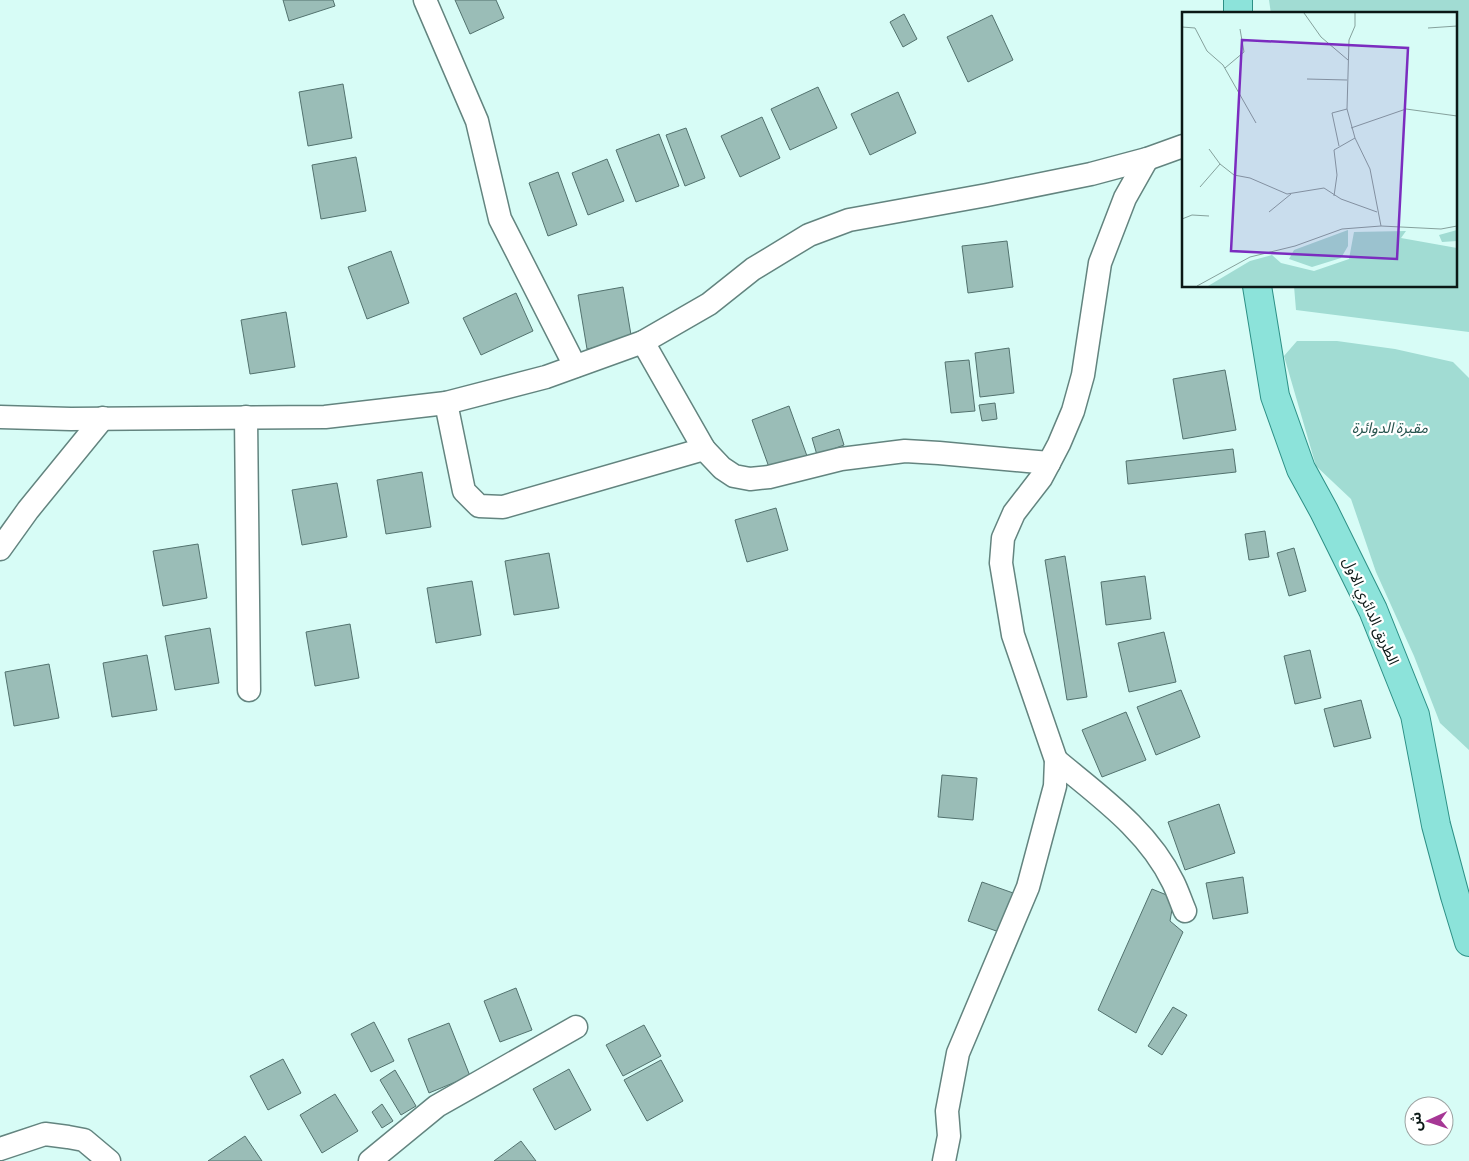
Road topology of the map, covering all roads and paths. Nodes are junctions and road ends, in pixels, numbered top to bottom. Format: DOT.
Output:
graph roads {
  1 [pos="426,0"];
  2 [pos="1182,146"];
  3 [pos="1147,158"];
  4 [pos="1257,288"];
  5 [pos="643,342"];
  6 [pos="575,366"];
  7 [pos="446,403"];
  8 [pos="0,417"];
  9 [pos="103,418"];
  10 [pos="246,418"];
  11 [pos="704,449"];
  12 [pos="1049,463"];
  13 [pos="0,549"];
  14 [pos="249,690"];
  15 [pos="1056,760"];
  16 [pos="1185,911"];
  17 [pos="1469,942"];
  18 [pos="576,1027"];
  19 [pos="0,1149"];
  20 [pos="109,1161"];
  21 [pos="370,1161"];
  22 [pos="944,1161"];
  1 -- 6 [label="street"];
  2 -- 3 [label="street"];
  3 -- 5 [label="street"];
  3 -- 12 [label="street"];
  4 -- 17 [label="main road, الطريق الدائري الاول"];
  5 -- 6 [label="street"];
  5 -- 11 [label="street"];
  6 -- 7 [label="street"];
  7 -- 10 [label="street"];
  7 -- 11 [label="street"];
  8 -- 9 [label="street"];
  9 -- 10 [label="street"];
  9 -- 13 [label="street"];
  10 -- 14 [label="street"];
  11 -- 12 [label="street"];
  12 -- 15 [label="street"];
  15 -- 16 [label="street"];
  15 -- 22 [label="street"];
  18 -- 21 [label="street"];
  19 -- 20 [label="street"];
}
